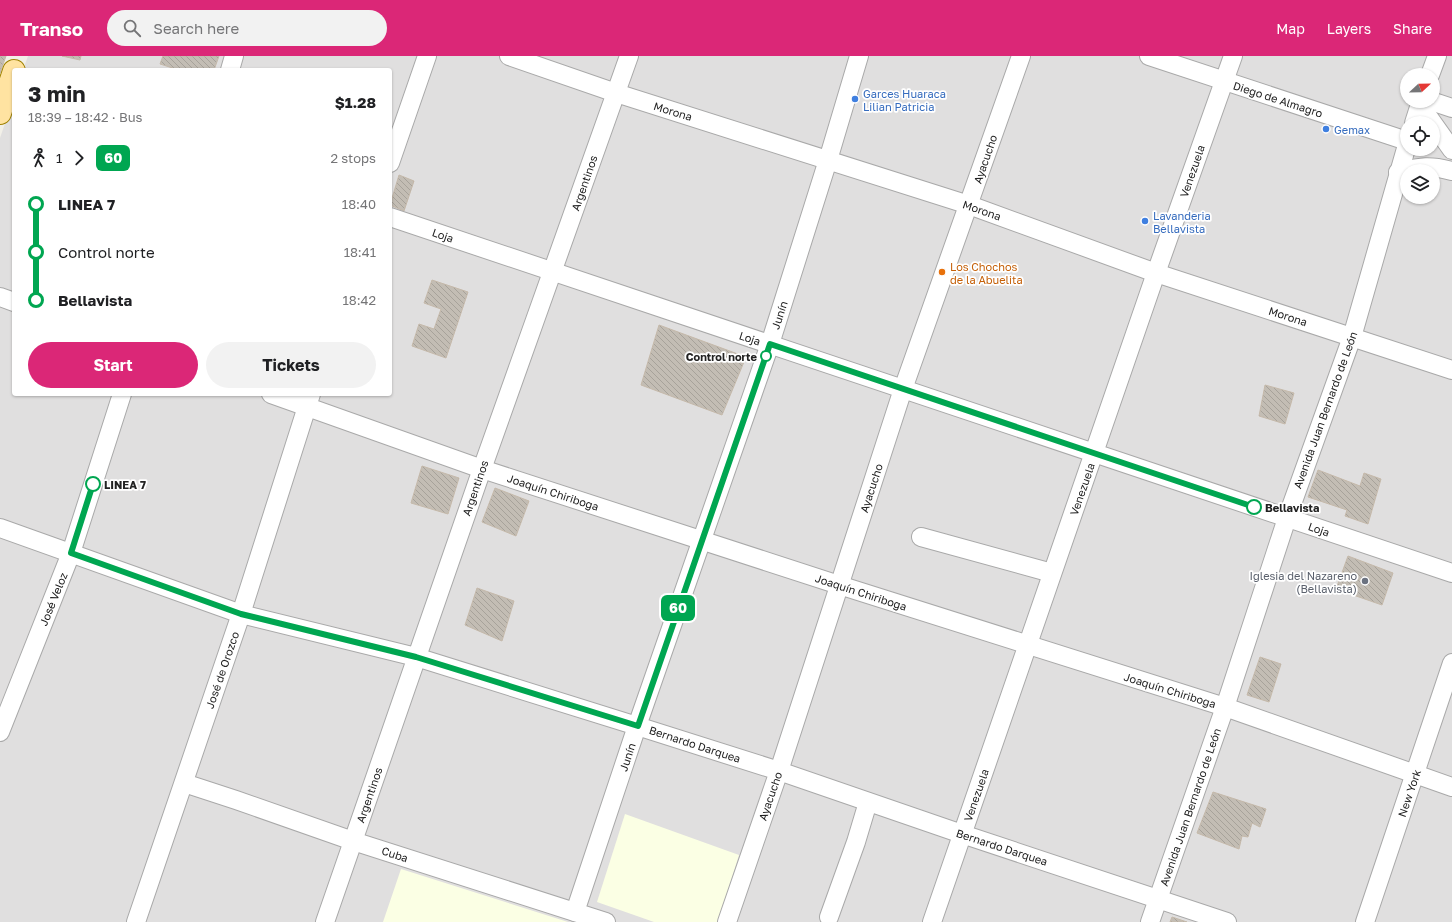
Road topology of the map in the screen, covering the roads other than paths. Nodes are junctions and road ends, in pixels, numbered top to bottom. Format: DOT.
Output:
graph roads {
  1 [pos="19,56"];
  2 [pos="234,56"];
  3 [pos="427,56"];
  4 [pos="509,56"];
  5 [pos="629,56"];
  6 [pos="858,56"];
  7 [pos="1021,56"];
  8 [pos="1149,56"];
  9 [pos="1233,56"];
  10 [pos="1437,56"];
  11 [pos="15,68"];
  12 [pos="231,68"];
  13 [pos="1433,68"];
  14 [pos="10,81"];
  15 [pos="1224,81"];
  16 [pos="616,93"];
  17 [pos="1440,105"];
  18 [pos="1428,108"];
  19 [pos="1452,108"];
  20 [pos="0,113"];
  21 [pos="1400,139"];
  22 [pos="1452,150"];
  23 [pos="1403,156"];
  24 [pos="392,157"];
  25 [pos="828,160"];
  26 [pos="1452,171"];
  27 [pos="1398,172"];
  28 [pos="969,205"];
  29 [pos="392,218"];
  30 [pos="553,273"];
  31 [pos="1156,273"];
  32 [pos="0,297"];
  33 [pos="12,301"];
  34 [pos="1352,336"];
  35 [pos="770,344"];
  36 [pos="1452,370"];
  37 [pos="903,389"];
  38 [pos="121,396"];
  39 [pos="283,396"];
  40 [pos="309,401"];
  41 [pos="1094,453"];
  42 [pos="482,469"];
  43 [pos="1287,518"];
  44 [pos="0,528"];
  45 [pos="921,537"];
  46 [pos="702,540"];
  47 [pos="71,553"];
  48 [pos="1052,573"];
  49 [pos="1452,573"];
  50 [pos="839,585"];
  51 [pos="241,614"];
  52 [pos="1028,645"];
  53 [pos="416,657"];
  54 [pos="1452,663"];
  55 [pos="1225,707"];
  56 [pos="638,726"];
  57 [pos="0,732"];
  58 [pos="779,771"];
  59 [pos="1415,773"];
  60 [pos="184,783"];
  61 [pos="1452,787"];
  62 [pos="868,802"];
  63 [pos="962,834"];
  64 [pos="353,841"];
  65 [pos="1157,899"];
  66 [pos="575,912"];
  67 [pos="829,917"];
  68 [pos="136,922"];
  69 [pos="325,922"];
  70 [pos="606,922"];
  71 [pos="727,922"];
  72 [pos="932,922"];
  73 [pos="1150,922"];
  74 [pos="1227,922"];
  75 [pos="1365,922"];
  1 -- 11 [label="main road"];
  2 -- 12 [label="street"];
  3 -- 24 [label="street"];
  4 -- 16 [label="street, Morona"];
  5 -- 16 [label="street, Argentinos"];
  6 -- 25 [label="street, Junín"];
  7 -- 28 [label="street, Ayacucho"];
  8 -- 15 [label="street, Diego de Almagro"];
  9 -- 15 [label="street, Venezuela"];
  10 -- 13 [label="street"];
  14 -- 20 [label="main road"];
  15 -- 21 [label="street, Diego de Almagro"];
  15 -- 31 [label="street, Venezuela"];
  16 -- 25 [label="street, Morona"];
  16 -- 30 [label="street, Argentinos"];
  17 -- 19 [label="street"];
  18 -- 22 [label="street"];
  23 -- 27 [label="street, Avenida Juan Bernardo de León"];
  25 -- 28 [label="street, Morona"];
  25 -- 35 [label="street, Junín"];
  26 -- 27 [label="street"];
  27 -- 34 [label="street, Avenida Juan Bernardo de León"];
  28 -- 31 [label="street, Morona"];
  28 -- 37 [label="street, Ayacucho"];
  29 -- 30 [label="street, Loja"];
  30 -- 35 [label="street, Loja"];
  30 -- 42 [label="street, Argentinos"];
  31 -- 34 [label="street, Morona"];
  31 -- 41 [label="street, Venezuela"];
  32 -- 33 [label="street"];
  34 -- 36 [label="street, Morona"];
  34 -- 43 [label="street, Avenida Juan Bernardo de León"];
  35 -- 37 [label="street, Loja"];
  35 -- 46 [label="street, Junín"];
  37 -- 41 [label="street, Loja"];
  37 -- 50 [label="street, Ayacucho"];
  38 -- 47 [label="street, José Veloz"];
  39 -- 40 [label="street, Joaquín Chiriboga"];
  40 -- 42 [label="street, Joaquín Chiriboga"];
  40 -- 51 [label="street, José de Orozco"];
  41 -- 43 [label="street, Loja"];
  41 -- 48 [label="street, Venezuela"];
  42 -- 46 [label="street, Joaquín Chiriboga"];
  42 -- 53 [label="street, Argentinos"];
  43 -- 49 [label="street, Loja"];
  43 -- 55 [label="street, Avenida Juan Bernardo de León"];
  44 -- 47 [label="street, Bernardo Darquea"];
  45 -- 48 [label="street"];
  46 -- 50 [label="street, Joaquín Chiriboga"];
  46 -- 56 [label="street, Junín"];
  47 -- 51 [label="street, Bernardo Darquea"];
  47 -- 57 [label="street, José Veloz"];
  48 -- 52 [label="street, Venezuela"];
  50 -- 52 [label="street, Joaquín Chiriboga"];
  50 -- 58 [label="street, Ayacucho"];
  51 -- 53 [label="street, Bernardo Darquea"];
  51 -- 60 [label="street, José de Orozco"];
  52 -- 55 [label="street, Joaquín Chiriboga"];
  52 -- 63 [label="street, Venezuela"];
  53 -- 56 [label="street, Bernardo Darquea"];
  53 -- 64 [label="street, Argentinos"];
  54 -- 59 [label="street, New York"];
  55 -- 59 [label="street, Joaquín Chiriboga"];
  55 -- 65 [label="street, Avenida Juan Bernardo de León"];
  56 -- 58 [label="street, Bernardo Darquea"];
  56 -- 66 [label="street, Junín"];
  58 -- 62 [label="street, Bernardo Darquea"];
  58 -- 71 [label="street, Ayacucho"];
  59 -- 61 [label="street, Joaquín Chiriboga"];
  59 -- 75 [label="street, New York"];
  60 -- 64 [label="street, Cuba"];
  60 -- 68 [label="street, José de Orozco"];
  62 -- 63 [label="street, Bernardo Darquea"];
  62 -- 67 [label="street"];
  63 -- 65 [label="street, Bernardo Darquea"];
  63 -- 72 [label="street, Venezuela"];
  64 -- 66 [label="street, Cuba"];
  64 -- 69 [label="street, Argentinos"];
  65 -- 73 [label="street, Avenida Juan Bernardo de León"];
  65 -- 74 [label="street, Bernardo Darquea"];
  66 -- 70 [label="street, Cuba"];
}
